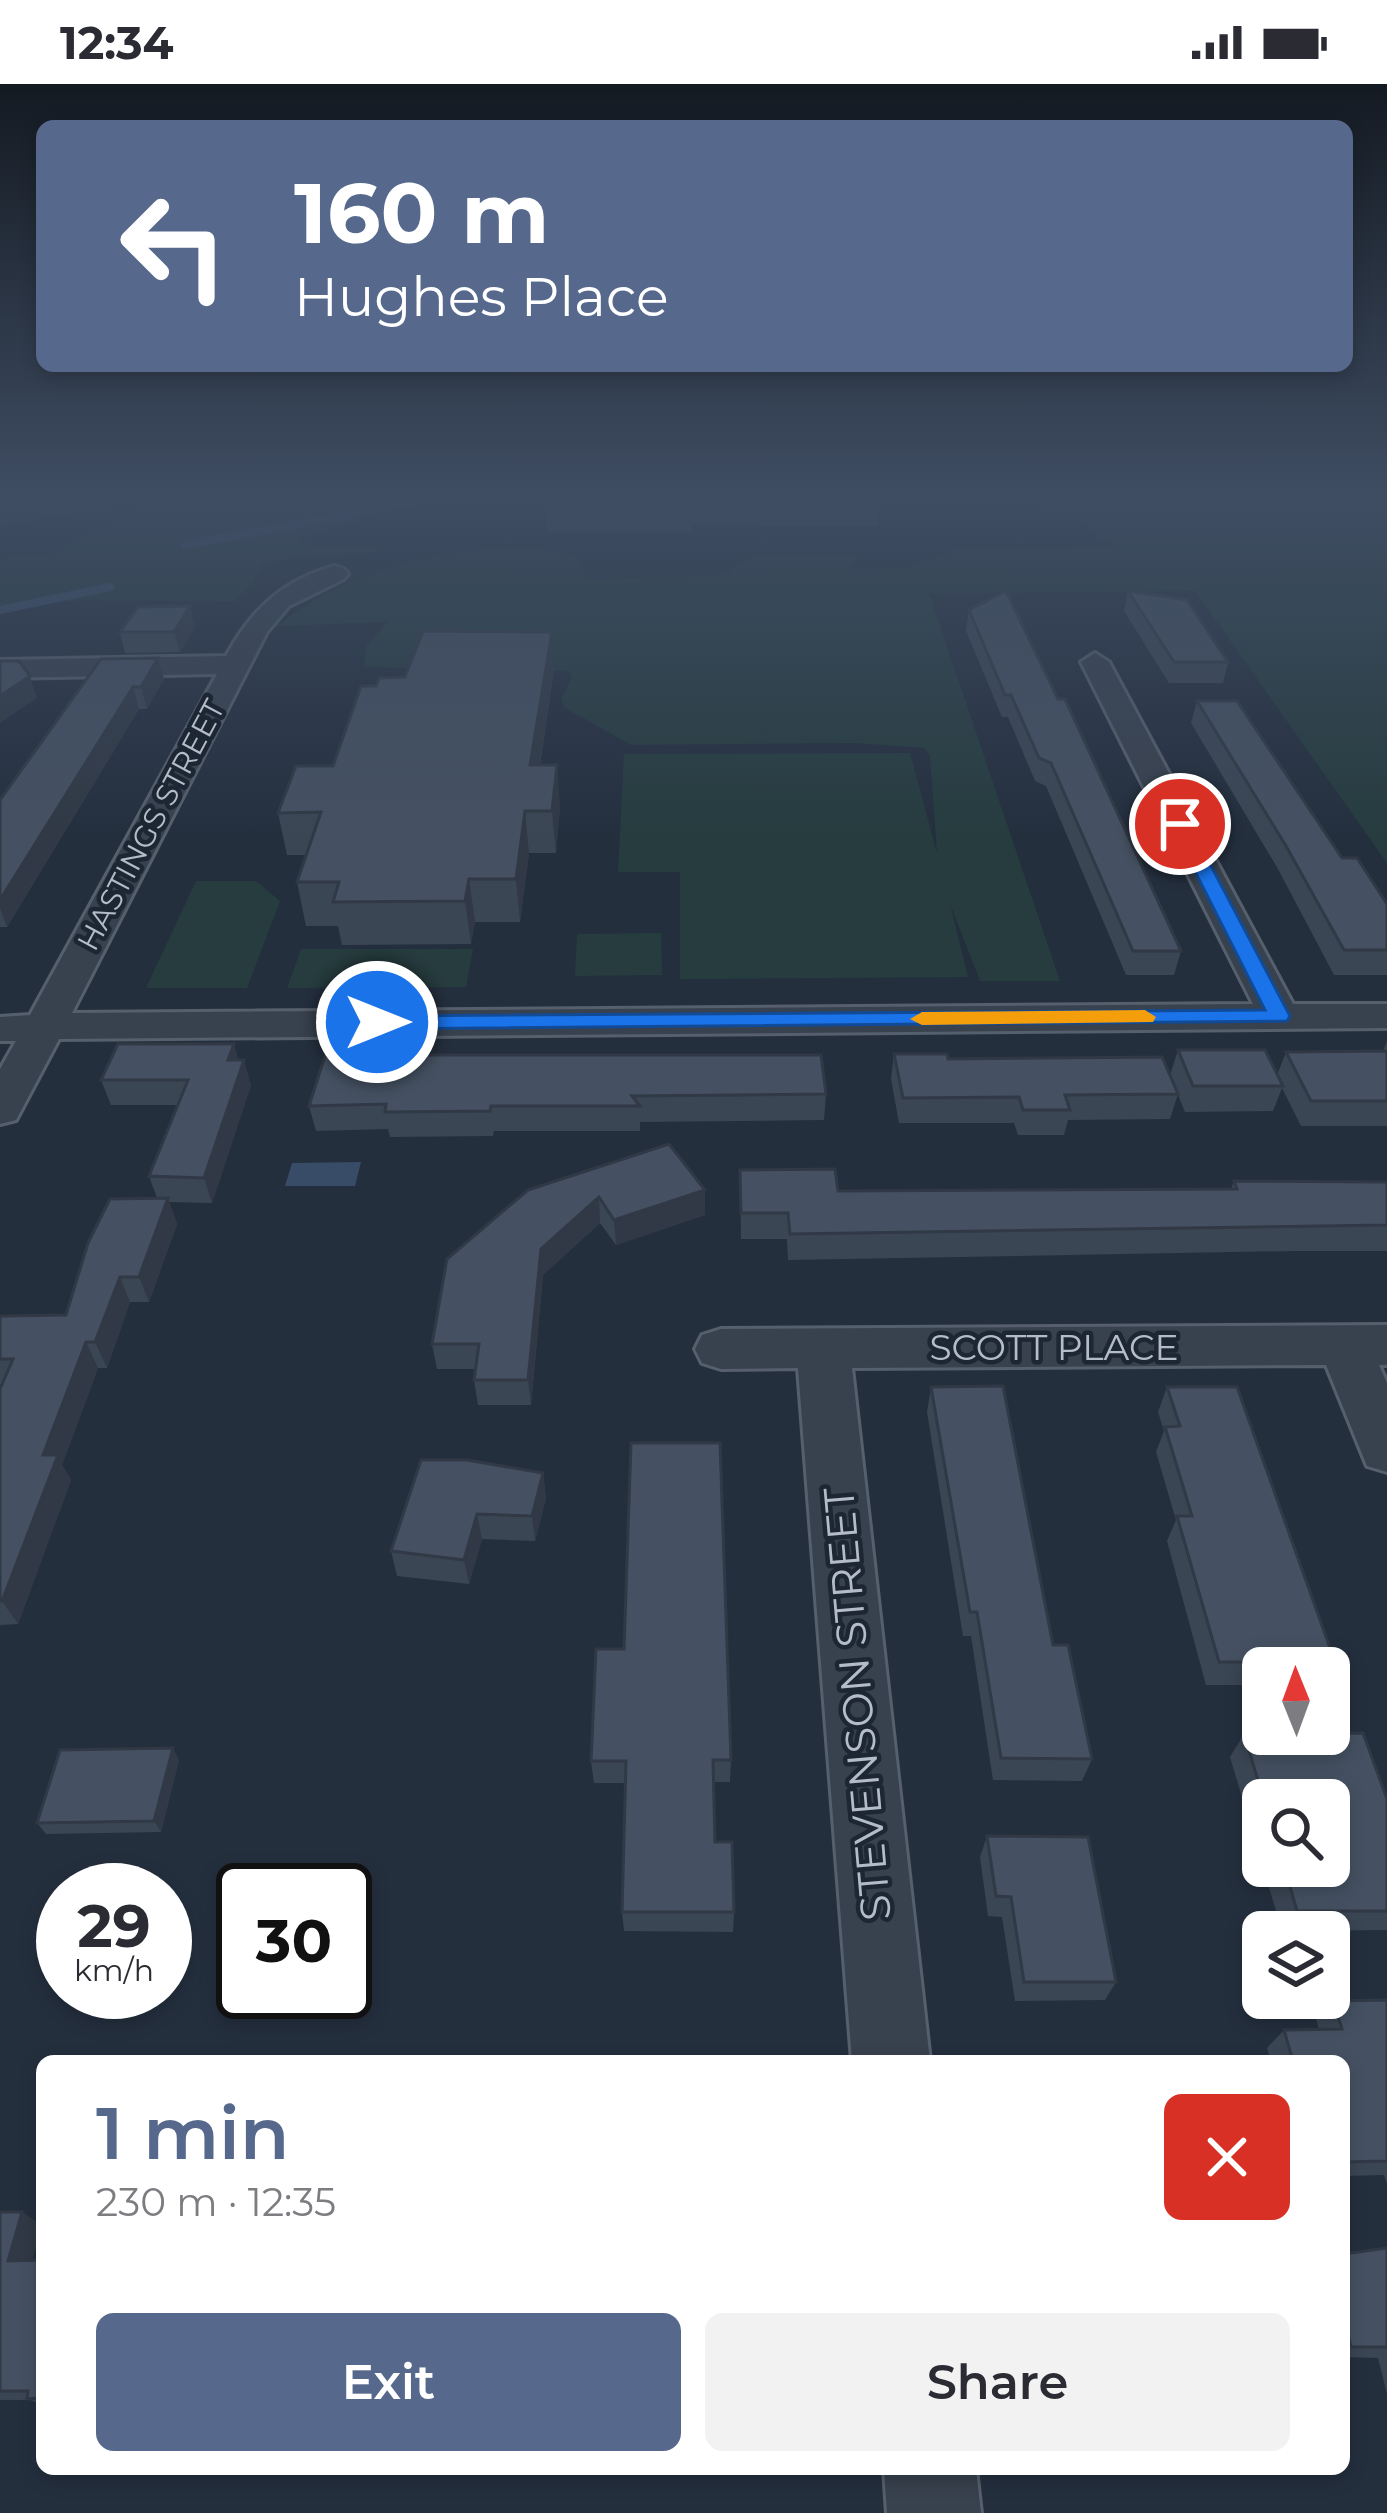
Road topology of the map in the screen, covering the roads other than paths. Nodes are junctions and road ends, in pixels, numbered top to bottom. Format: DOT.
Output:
graph roads {
  1 [pos="270,608"];
  2 [pos="1095,662"];
  3 [pos="234,664"];
  4 [pos="0,669"];
  5 [pos="1279,1016"];
  6 [pos="1387,1016"];
  7 [pos="43,1028"];
  8 [pos="0,1029"];
  9 [pos="0,1110"];
  10 [pos="1366,1345"];
  11 [pos="823,1348"];
  12 [pos="721,1349"];
  13 [pos="1387,1450"];
  14 [pos="890,2055"];
  15 [pos="931,2475"];
  16 [pos="934,2513"];
  1 -- 3 [label="street, HASTINGS STREET"];
  2 -- 5 [label="street"];
  3 -- 4 [label="street"];
  3 -- 7 [label="street, HASTINGS STREET"];
  5 -- 6 [label="street"];
  5 -- 7 [label="street"];
  7 -- 8 [label="street"];
  7 -- 9 [label="street, HASTINGS STREET"];
  10 -- 11 [label="street, SCOTT PLACE"];
  10 -- 13 [label="street"];
  11 -- 12 [label="street, SCOTT PLACE"];
  11 -- 14 [label="street, STEVENSON STREET"];
  15 -- 16 [label="street"];
}
